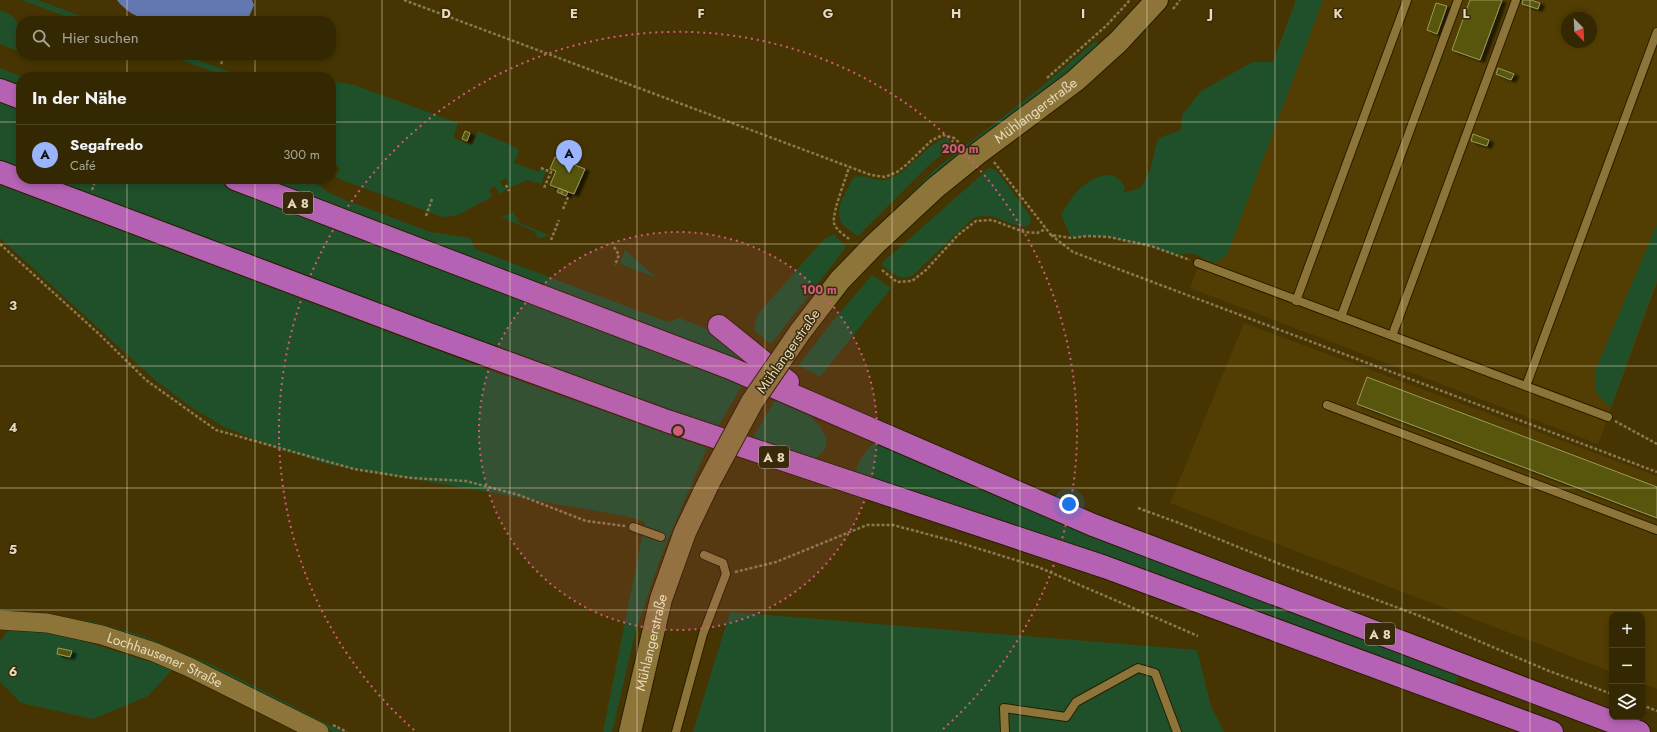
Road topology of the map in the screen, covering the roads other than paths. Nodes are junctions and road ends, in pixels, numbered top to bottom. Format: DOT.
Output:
graph roads {
  1 [pos="1157,0"];
  2 [pos="1407,0"];
  3 [pos="1458,0"];
  4 [pos="1516,0"];
  5 [pos="1657,32"];
  6 [pos="0,90"];
  7 [pos="16,96"];
  8 [pos="0,172"];
  9 [pos="16,178"];
  10 [pos="32,184"];
  11 [pos="248,184"];
  12 [pos="1198,263"];
  13 [pos="1296,301"];
  14 [pos="1341,317"];
  15 [pos="719,326"];
  16 [pos="1392,336"];
  17 [pos="1526,386"];
  18 [pos="815,404"];
  19 [pos="1326,405"];
  20 [pos="1608,417"];
  21 [pos="633,527"];
  22 [pos="1657,530"];
  23 [pos="661,537"];
  24 [pos="704,555"];
  25 [pos="0,620"];
  26 [pos="319,732"];
  27 [pos="630,732"];
  28 [pos="676,732"];
  29 [pos="1005,732"];
  30 [pos="1177,732"];
  31 [pos="1552,732"];
  32 [pos="1638,732"];
  1 -- 27 [label="main road, Mühlangerstraße, bridge"];
  2 -- 13 [label="lane"];
  3 -- 14 [label="lane"];
  4 -- 16 [label="lane"];
  5 -- 17 [label="lane"];
  6 -- 7 [label="highway"];
  8 -- 9 [label="highway, A 8"];
  10 -- 31 [label="highway, A 8"];
  11 -- 18 [label="highway, A 8"];
  12 -- 13 [label="lane"];
  13 -- 14 [label="lane"];
  14 -- 16 [label="lane"];
  15 -- 18 [label="highway"];
  16 -- 17 [label="lane"];
  17 -- 20 [label="lane"];
  18 -- 32 [label="highway, A 8"];
  19 -- 22 [label="lane"];
  21 -- 23 [label="lane"];
  24 -- 28 [label="lane"];
  25 -- 26 [label="street, Lochhausener Straße"];
  29 -- 30 [label="lane"];
}
